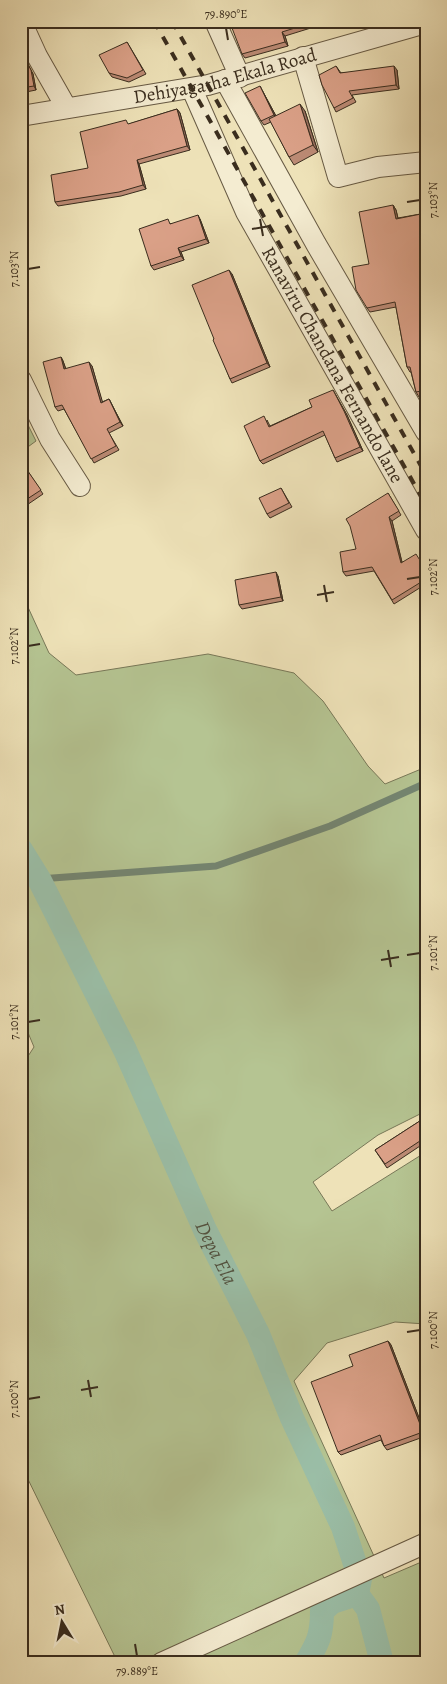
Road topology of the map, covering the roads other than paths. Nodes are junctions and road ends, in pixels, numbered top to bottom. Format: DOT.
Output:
graph roads {
  1 [pos="21,21"];
  2 [pos="215,21"];
  3 [pos="426,23"];
  4 [pos="390,26"];
  5 [pos="303,57"];
  6 [pos="233,79"];
  7 [pos="192,88"];
  8 [pos="66,107"];
  9 [pos="21,116"];
  10 [pos="426,162"];
  11 [pos="21,380"];
  12 [pos="426,432"];
  13 [pos="80,486"];
  14 [pos="426,530"];
  15 [pos="426,1543"];
  16 [pos="161,1663"];
  1 -- 8 [label="street"];
  2 -- 6 [label="street"];
  3 -- 4 [label="street, Dehiyagatha Ekala Road"];
  4 -- 5 [label="street, Dehiyagatha Ekala Road"];
  5 -- 6 [label="street, Dehiyagatha Ekala Road"];
  5 -- 10 [label="street"];
  6 -- 7 [label="street, Dehiyagatha Ekala Road"];
  6 -- 12 [label="street"];
  7 -- 8 [label="street, Dehiyagatha Ekala Road"];
  7 -- 14 [label="street, Ranaviru Chandana Fernando lane"];
  8 -- 9 [label="street, Dehiyagatha Ekala Road"];
  11 -- 13 [label="street"];
  15 -- 16 [label="street"];
}
